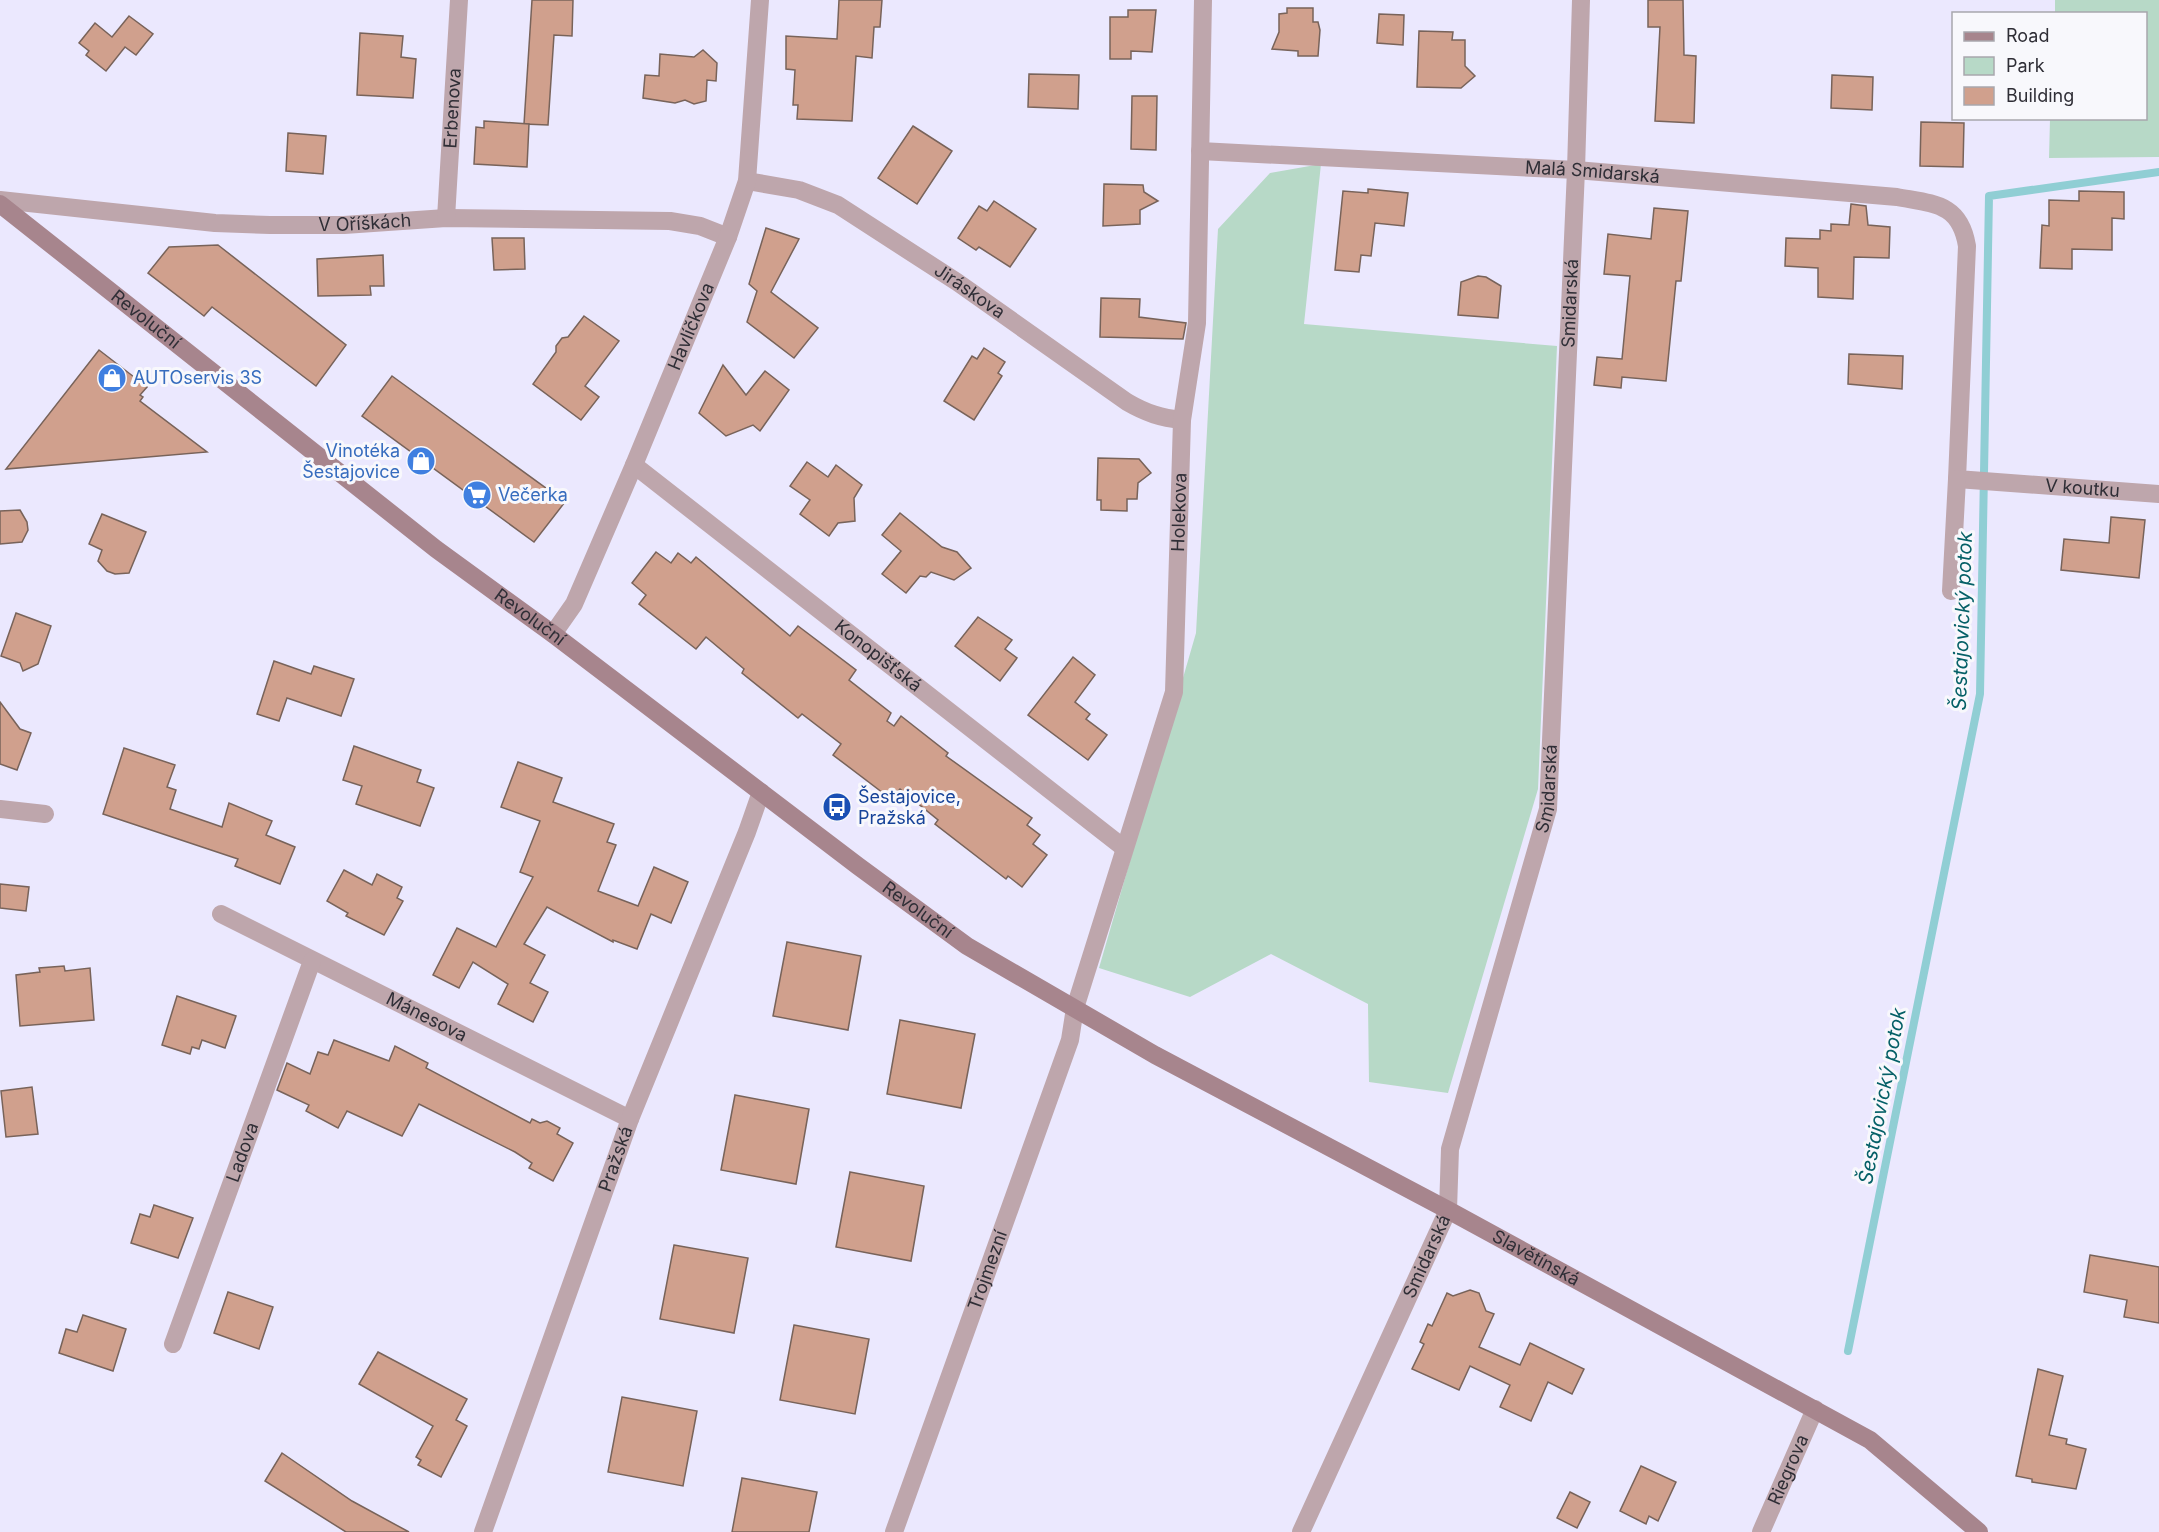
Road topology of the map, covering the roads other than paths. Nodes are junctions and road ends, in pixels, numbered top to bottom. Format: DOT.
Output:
graph roads {
  1 [pos="459,0"];
  2 [pos="760,0"];
  3 [pos="1203,0"];
  4 [pos="1581,0"];
  5 [pos="1200,151"];
  6 [pos="1576,170"];
  7 [pos="747,182"];
  8 [pos="0,202"];
  9 [pos="446,218"];
  10 [pos="729,237"];
  11 [pos="1182,420"];
  12 [pos="634,465"];
  13 [pos="1966,480"];
  14 [pos="2159,494"];
  15 [pos="1951,591"];
  16 [pos="553,634"];
  17 [pos="761,792"];
  18 [pos="0,809"];
  19 [pos="45,813"];
  20 [pos="1124,848"];
  21 [pos="221,914"];
  22 [pos="312,961"];
  23 [pos="1075,1008"];
  24 [pos="630,1119"];
  25 [pos="1448,1210"];
  26 [pos="173,1344"];
  27 [pos="1815,1409"];
  28 [pos="483,1532"];
  29 [pos="894,1532"];
  30 [pos="1301,1532"];
  31 [pos="1761,1532"];
  32 [pos="1979,1532"];
  1 -- 9 [label="street, Erbenova"];
  2 -- 7 [label="street, Havlíčkova"];
  3 -- 5 [label="street, Holekova"];
  4 -- 6 [label="street, Smidarská"];
  5 -- 6 [label="street, Malá Smidarská"];
  5 -- 11 [label="street, Holekova"];
  6 -- 13 [label="street, Malá Smidarská"];
  6 -- 25 [label="street, Smidarská"];
  7 -- 10 [label="street, Havlíčkova"];
  7 -- 11 [label="street, Jiráskova"];
  8 -- 9 [label="street, V Oříškách"];
  8 -- 16 [label="street, Revoluční"];
  9 -- 10 [label="street, V Oříškách"];
  10 -- 12 [label="street, Havlíčkova"];
  11 -- 20 [label="street, Holekova"];
  12 -- 16 [label="street, Havlíčkova"];
  12 -- 20 [label="street, Konopišťská"];
  13 -- 14 [label="street, V koutku"];
  13 -- 15 [label="street"];
  16 -- 17 [label="street, Revoluční"];
  17 -- 23 [label="street, Revoluční"];
  17 -- 24 [label="street, Pražská"];
  18 -- 19 [label="street"];
  20 -- 23 [label="street, Holekova"];
  21 -- 22 [label="street, Mánesova"];
  22 -- 24 [label="street, Mánesova"];
  22 -- 26 [label="street, Ladova"];
  23 -- 25 [label="street, Slavětínská"];
  23 -- 29 [label="street, Trojmezní"];
  24 -- 28 [label="street, Pražská"];
  25 -- 27 [label="street, Slavětínská"];
  25 -- 30 [label="street, Smidarská"];
  27 -- 31 [label="street, Riegrova"];
  27 -- 32 [label="street, Slavětínská"];
}
